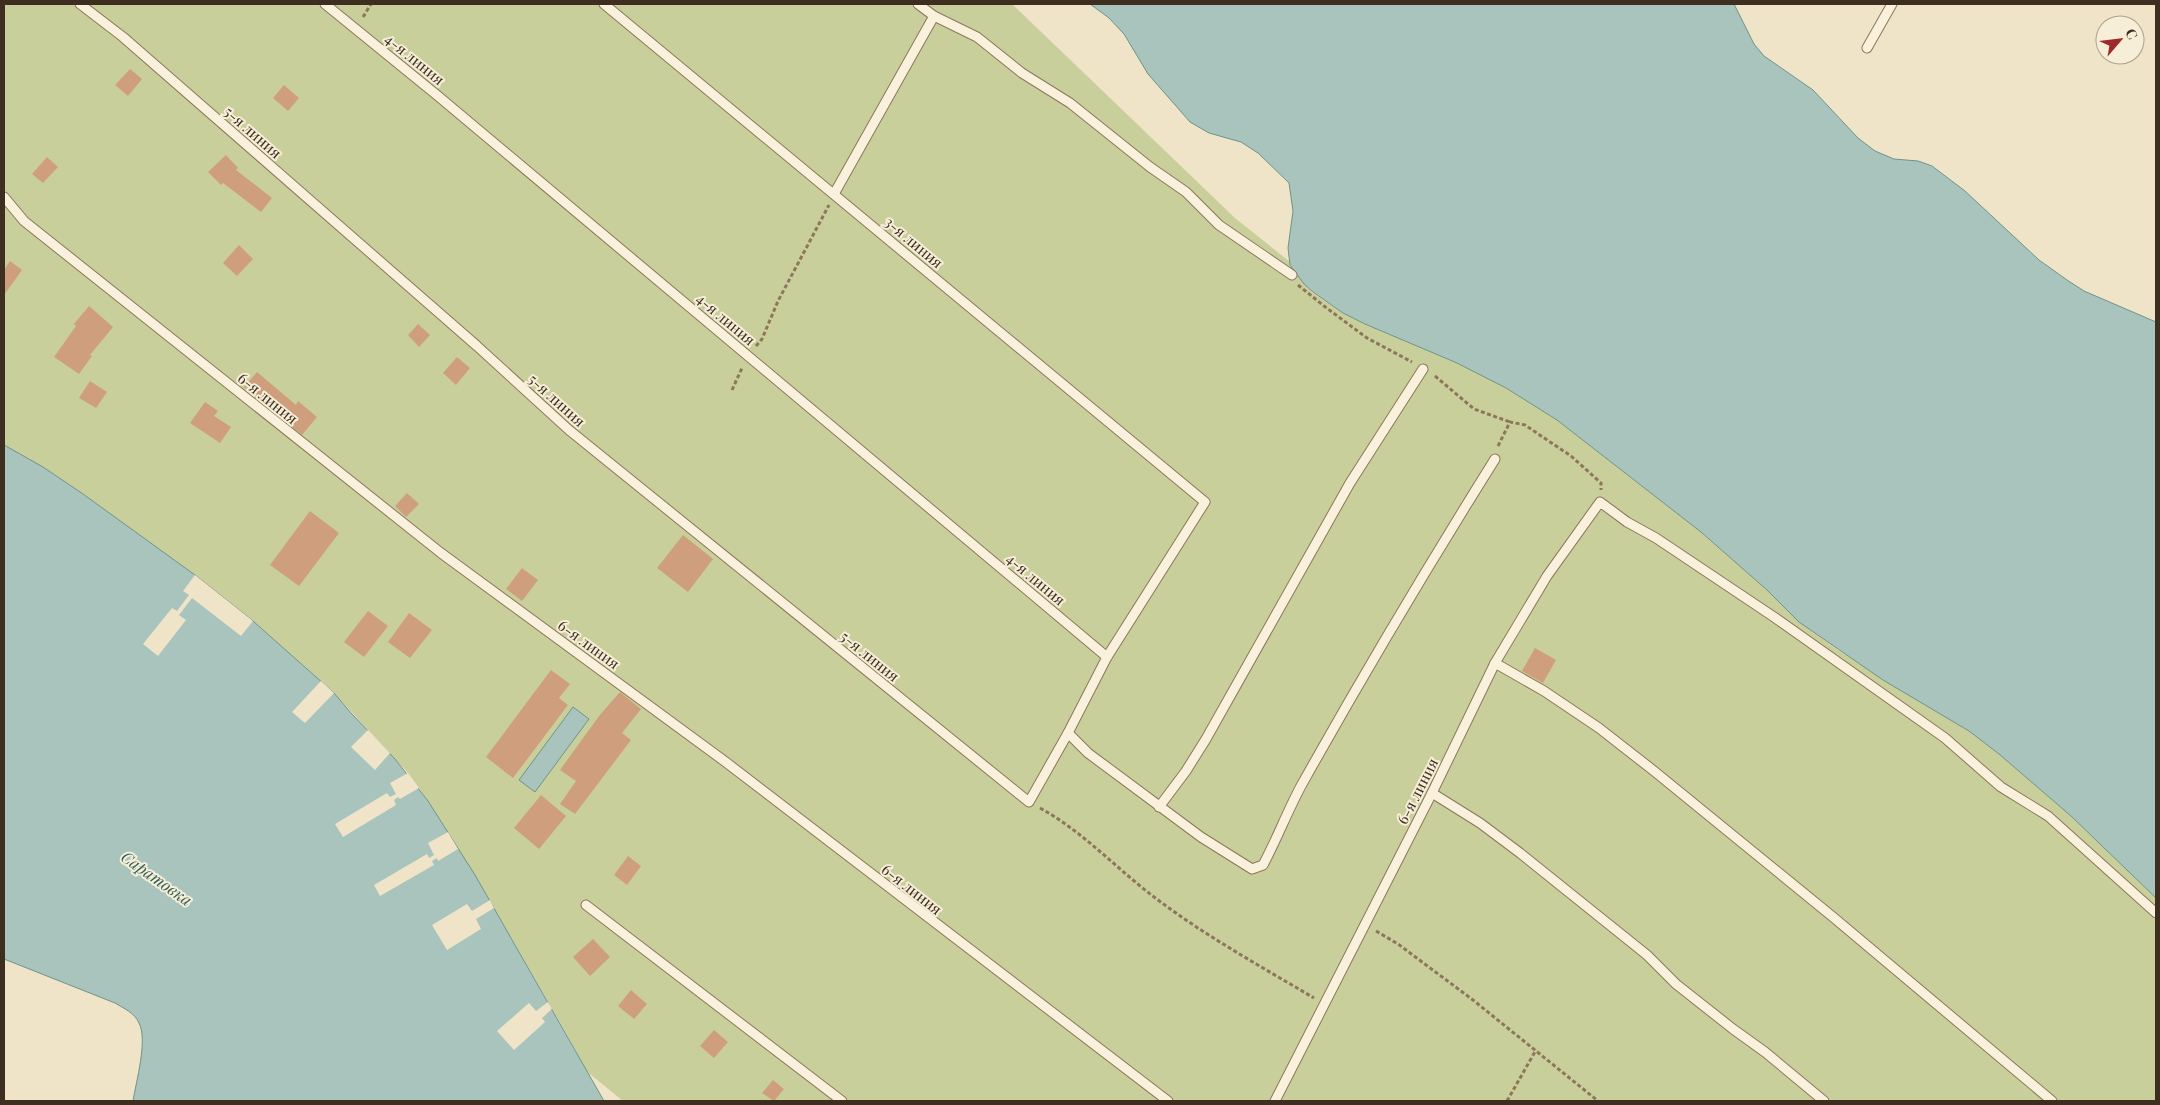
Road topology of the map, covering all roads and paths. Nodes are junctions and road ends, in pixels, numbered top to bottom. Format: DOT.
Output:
graph roads {
  1 [pos="80,4"];
  2 [pos="325,4"];
  3 [pos="604,4"];
  4 [pos="918,4"];
  5 [pos="1892,4"];
  6 [pos="934,16"];
  7 [pos="1867,48"];
  8 [pos="834,194"];
  9 [pos="4,198"];
  10 [pos="1292,275"];
  11 [pos="748,356"];
  12 [pos="1423,369"];
  13 [pos="732,390"];
  14 [pos="1510,422"];
  15 [pos="1495,459"];
  16 [pos="1600,502"];
  17 [pos="1107,657"];
  18 [pos="1495,663"];
  19 [pos="1068,733"];
  20 [pos="1432,793"];
  21 [pos="1028,802"];
  22 [pos="1159,807"];
  23 [pos="586,905"];
  24 [pos="2156,913"];
  25 [pos="1365,924"];
  26 [pos="1324,1004"];
  27 [pos="1536,1050"];
  28 [pos="842,1101"];
  29 [pos="1168,1101"];
  30 [pos="1275,1101"];
  31 [pos="1507,1101"];
  32 [pos="1598,1101"];
  33 [pos="1824,1101"];
  34 [pos="2052,1101"];
  1 -- 21 [label="lane, 5-я линия"];
  2 -- 11 [label="lane, 4-я линия"];
  3 -- 8 [label="lane, 3-я линия"];
  4 -- 6 [label="lane"];
  5 -- 7 [label="lane"];
  6 -- 8 [label="lane"];
  6 -- 10 [label="lane"];
  8 -- 11 [label="path"];
  8 -- 17 [label="lane, 3-я линия"];
  9 -- 29 [label="lane, 6-я линия"];
  10 -- 12 [label="path"];
  11 -- 13 [label="path"];
  11 -- 17 [label="lane, 4-я линия"];
  12 -- 14 [label="path"];
  12 -- 22 [label="lane"];
  14 -- 15 [label="path"];
  14 -- 16 [label="path"];
  15 -- 22 [label="lane"];
  16 -- 18 [label="lane, 6-я линия"];
  16 -- 24 [label="lane"];
  17 -- 19 [label="lane"];
  18 -- 20 [label="lane, 6-я линия"];
  18 -- 34 [label="lane"];
  19 -- 21 [label="lane"];
  19 -- 22 [label="lane"];
  20 -- 25 [label="lane, 6-я линия"];
  20 -- 33 [label="lane"];
  21 -- 26 [label="path"];
  23 -- 28 [label="lane"];
  25 -- 26 [label="lane, 6-я линия"];
  25 -- 27 [label="path"];
  26 -- 30 [label="lane, 6-я линия"];
  27 -- 31 [label="path"];
  27 -- 32 [label="path"];
}
